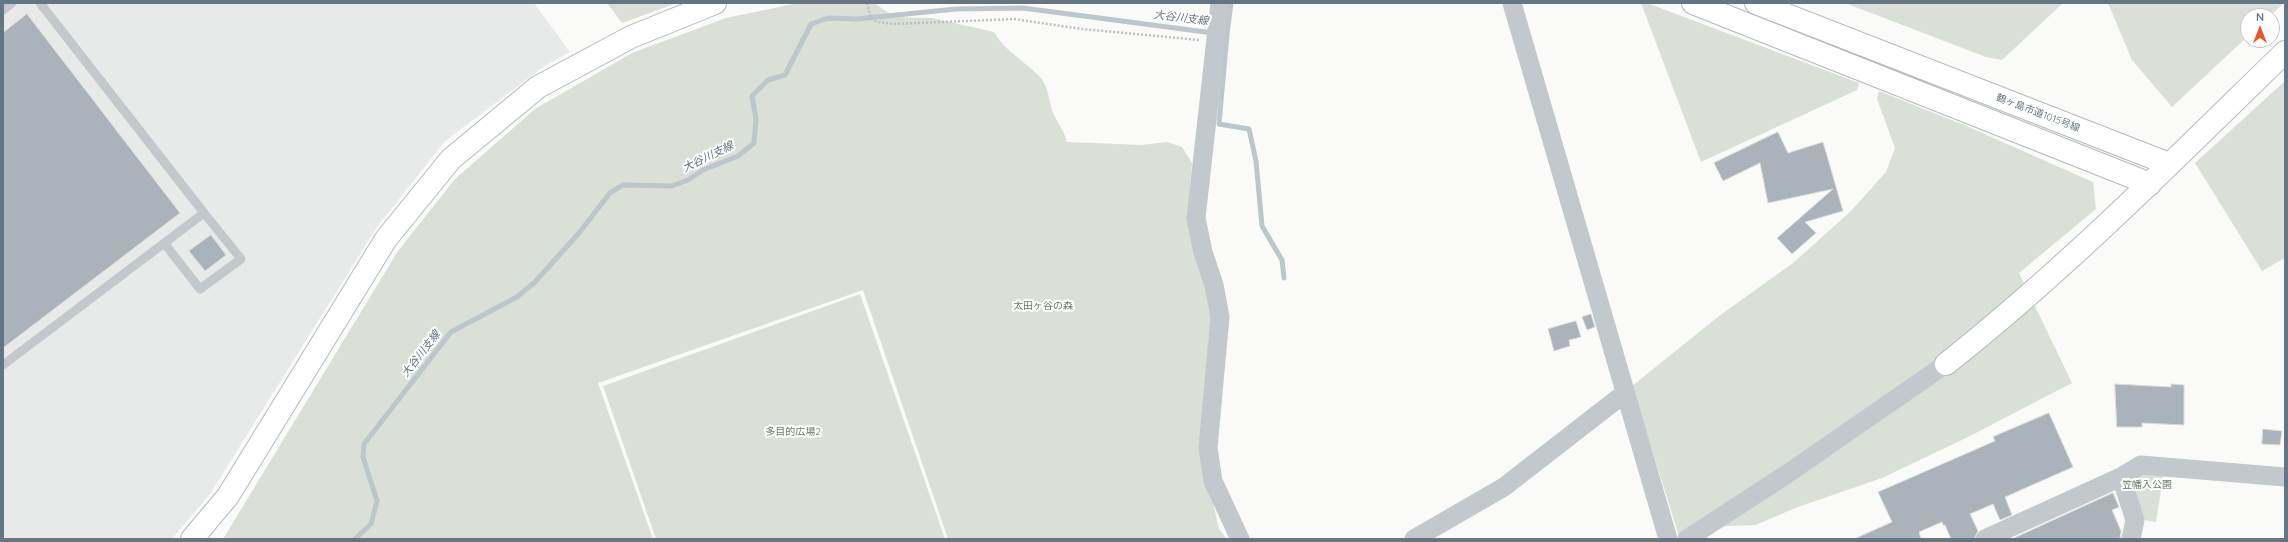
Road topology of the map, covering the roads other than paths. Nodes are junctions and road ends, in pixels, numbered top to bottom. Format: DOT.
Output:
graph roads {
  1 [pos="12,3"];
  2 [pos="40,3"];
  3 [pos="715,3"];
  4 [pos="1220,3"];
  5 [pos="1512,3"];
  6 [pos="1693,3"];
  7 [pos="1756,3"];
  8 [pos="3,10"];
  9 [pos="2285,52"];
  10 [pos="2170,164"];
  11 [pos="2150,184"];
  12 [pos="204,213"];
  13 [pos="164,243"];
  14 [pos="1946,364"];
  15 [pos="3,365"];
  16 [pos="1625,393"];
  17 [pos="2121,477"];
  18 [pos="2285,477"];
  19 [pos="192,539"];
  20 [pos="1240,539"];
  21 [pos="1414,539"];
  22 [pos="1668,539"];
  23 [pos="1687,539"];
  24 [pos="1985,539"];
  25 [pos="2131,539"];
  1 -- 8 [label="lane"];
  2 -- 12 [label="lane"];
  3 -- 19 [label="street"];
  4 -- 20 [label="street"];
  5 -- 16 [label="street"];
  6 -- 11 [label="street"];
  7 -- 10 [label="street, 鶴ヶ島市道1015号線"];
  9 -- 10 [label="street"];
  10 -- 11 [label="street"];
  11 -- 14 [label="street"];
  12 -- 13 [label="lane"];
  12 -- 13 [label="lane"];
  13 -- 15 [label="lane"];
  14 -- 23 [label="street"];
  16 -- 21 [label="street"];
  16 -- 22 [label="street"];
  17 -- 18 [label="street"];
  17 -- 24 [label="street"];
  17 -- 25 [label="street"];
}
